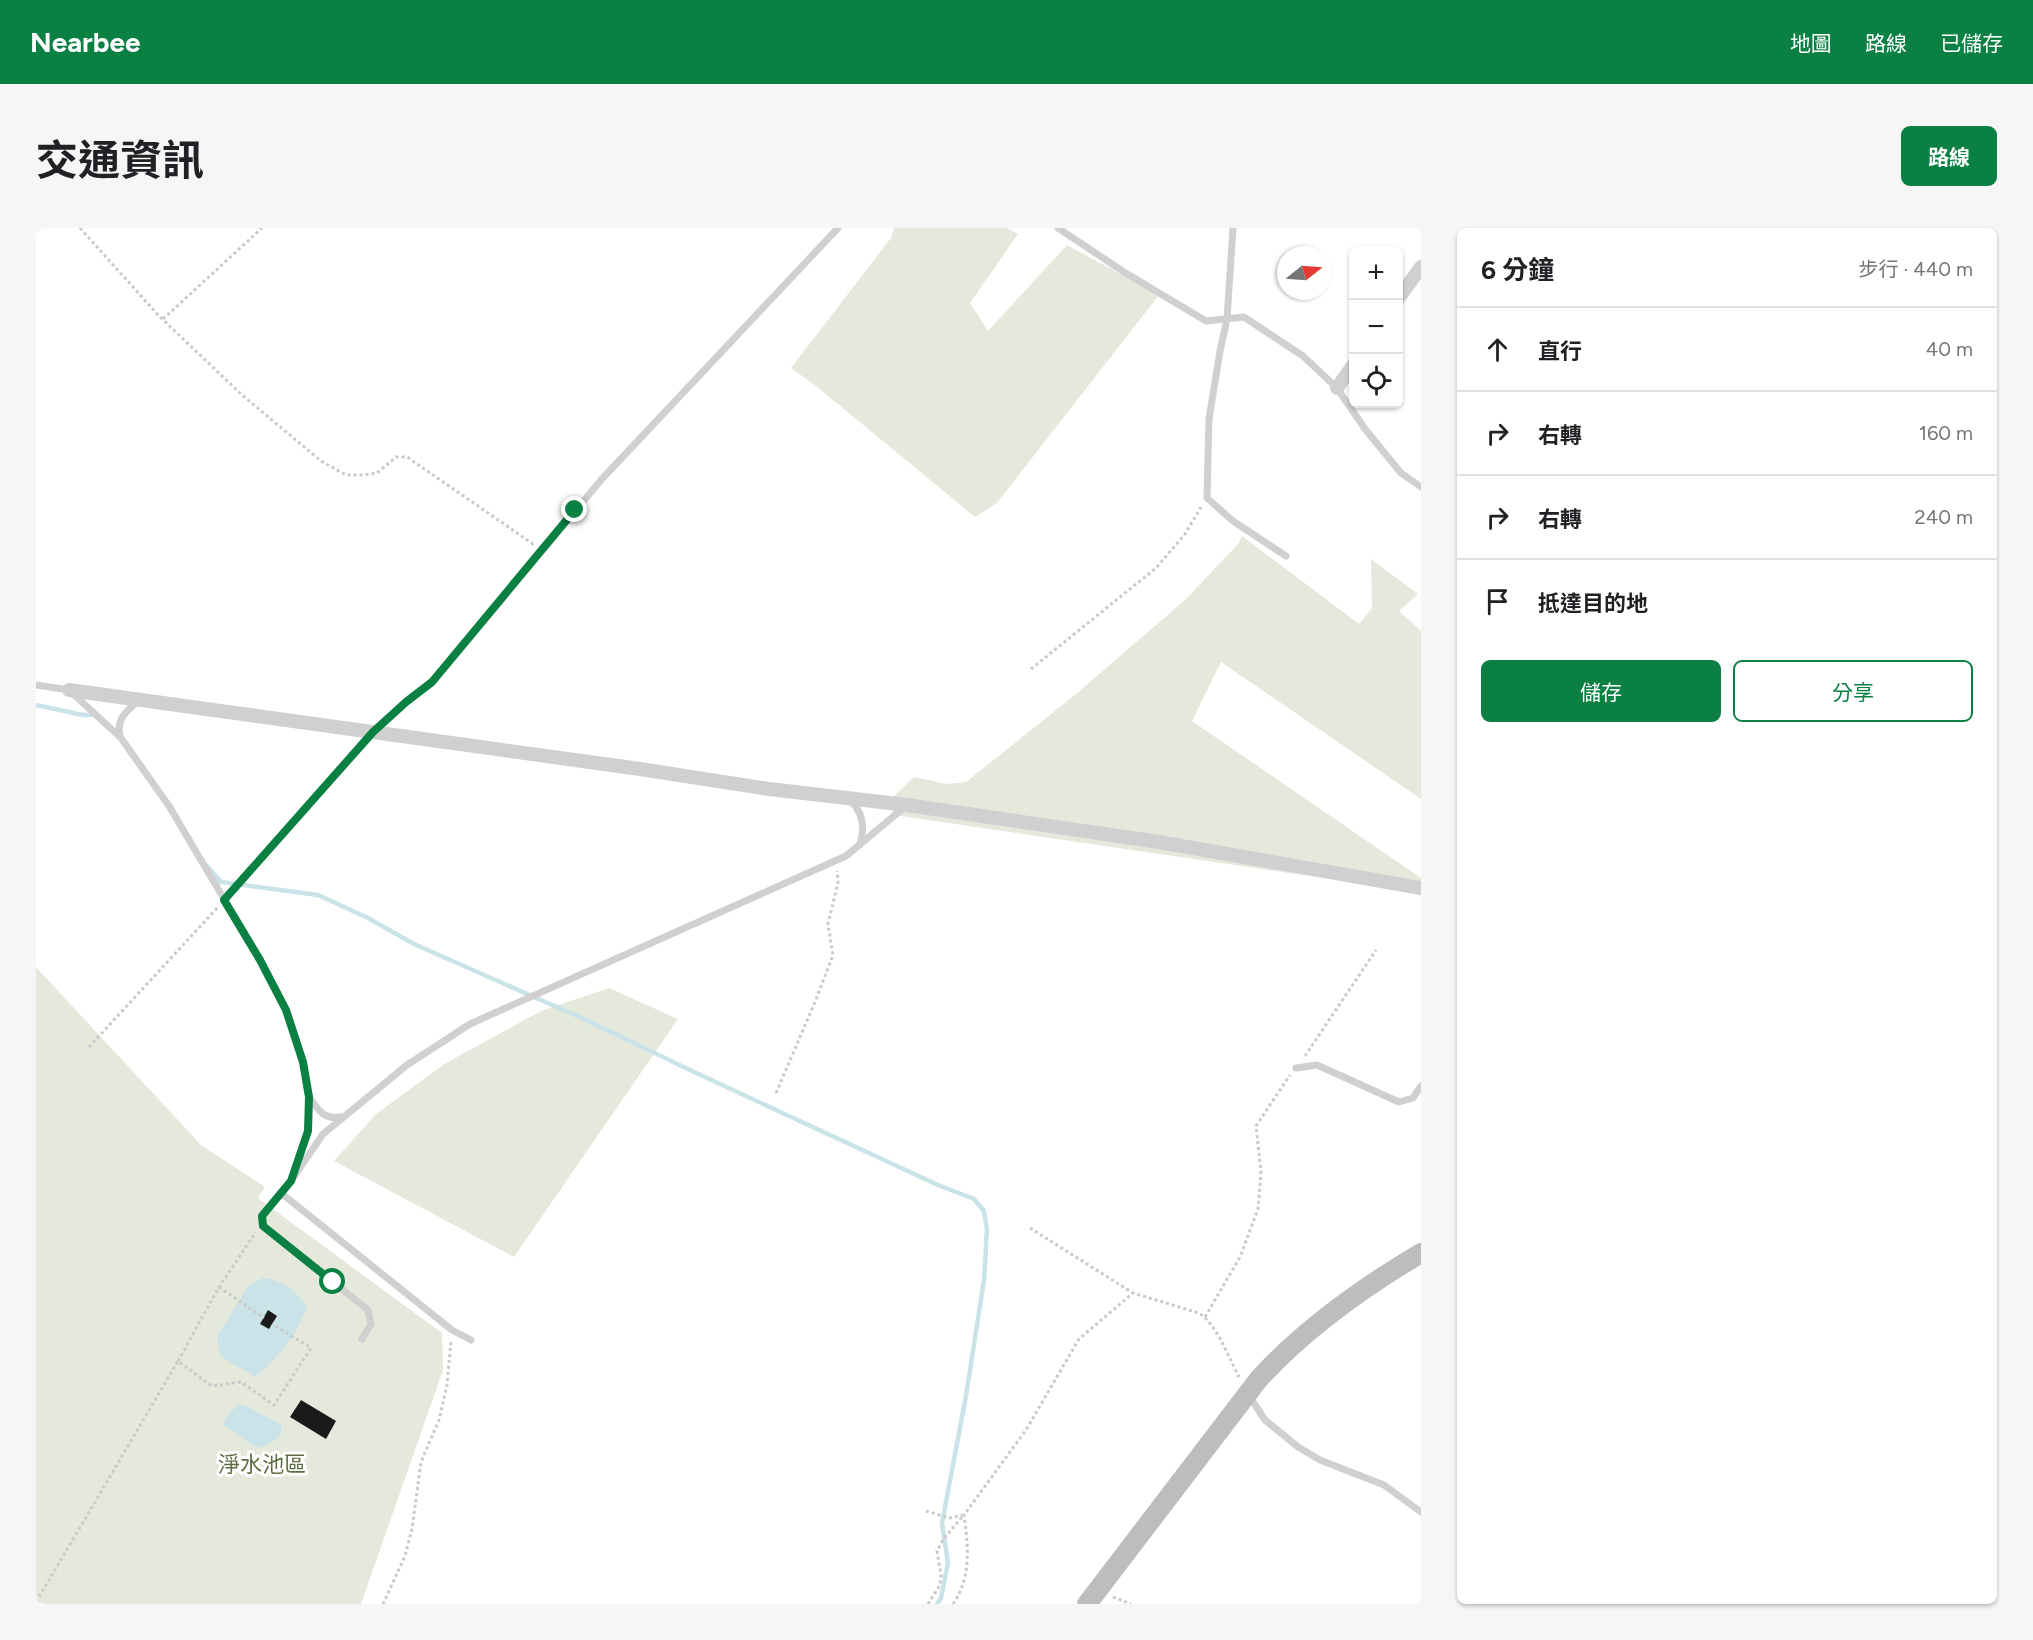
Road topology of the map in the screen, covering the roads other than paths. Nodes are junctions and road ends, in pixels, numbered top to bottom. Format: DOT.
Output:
graph roads {
  1 [pos="838,228"];
  2 [pos="1058,228"];
  3 [pos="1233,228"];
  4 [pos="1421,267"];
  5 [pos="1403,292"];
  6 [pos="1227,319"];
  7 [pos="1349,370"];
  8 [pos="1337,388"];
  9 [pos="1421,487"];
  10 [pos="1286,556"];
  11 [pos="36,685"];
  12 [pos="69,690"];
  13 [pos="141,700"];
  14 [pos="373,732"];
  15 [pos="121,738"];
  16 [pos="848,798"];
  17 [pos="907,805"];
  18 [pos="860,845"];
  19 [pos="1421,888"];
  20 [pos="224,900"];
  21 [pos="1296,1068"];
  22 [pos="1421,1086"];
  23 [pos="309,1097"];
  24 [pos="344,1117"];
  25 [pos="291,1181"];
  26 [pos="281,1193"];
  27 [pos="1421,1253"];
  28 [pos="362,1339"];
  29 [pos="471,1340"];
  30 [pos="1248,1395"];
  31 [pos="1421,1512"];
  32 [pos="1087,1604"];
  1 -- 14 [label="lane"];
  2 -- 6 [label="lane"];
  3 -- 6 [label="lane"];
  4 -- 5 [label="street"];
  6 -- 8 [label="lane"];
  6 -- 10 [label="lane"];
  7 -- 8 [label="street"];
  8 -- 9 [label="lane"];
  11 -- 12 [label="lane"];
  12 -- 13 [label="street"];
  12 -- 15 [label="lane"];
  13 -- 14 [label="street"];
  13 -- 15 [label="lane"];
  14 -- 16 [label="street"];
  14 -- 20 [label="lane"];
  15 -- 20 [label="lane"];
  16 -- 17 [label="street"];
  16 -- 18 [label="lane"];
  17 -- 18 [label="lane"];
  17 -- 19 [label="street"];
  18 -- 24 [label="lane"];
  20 -- 23 [label="lane"];
  21 -- 22 [label="lane"];
  23 -- 24 [label="lane"];
  23 -- 25 [label="lane"];
  24 -- 25 [label="lane"];
  25 -- 26 [label="lane"];
  26 -- 28 [label="lane"];
  26 -- 29 [label="lane"];
  27 -- 30 [label="main road"];
  30 -- 31 [label="lane"];
  30 -- 32 [label="main road"];
}
